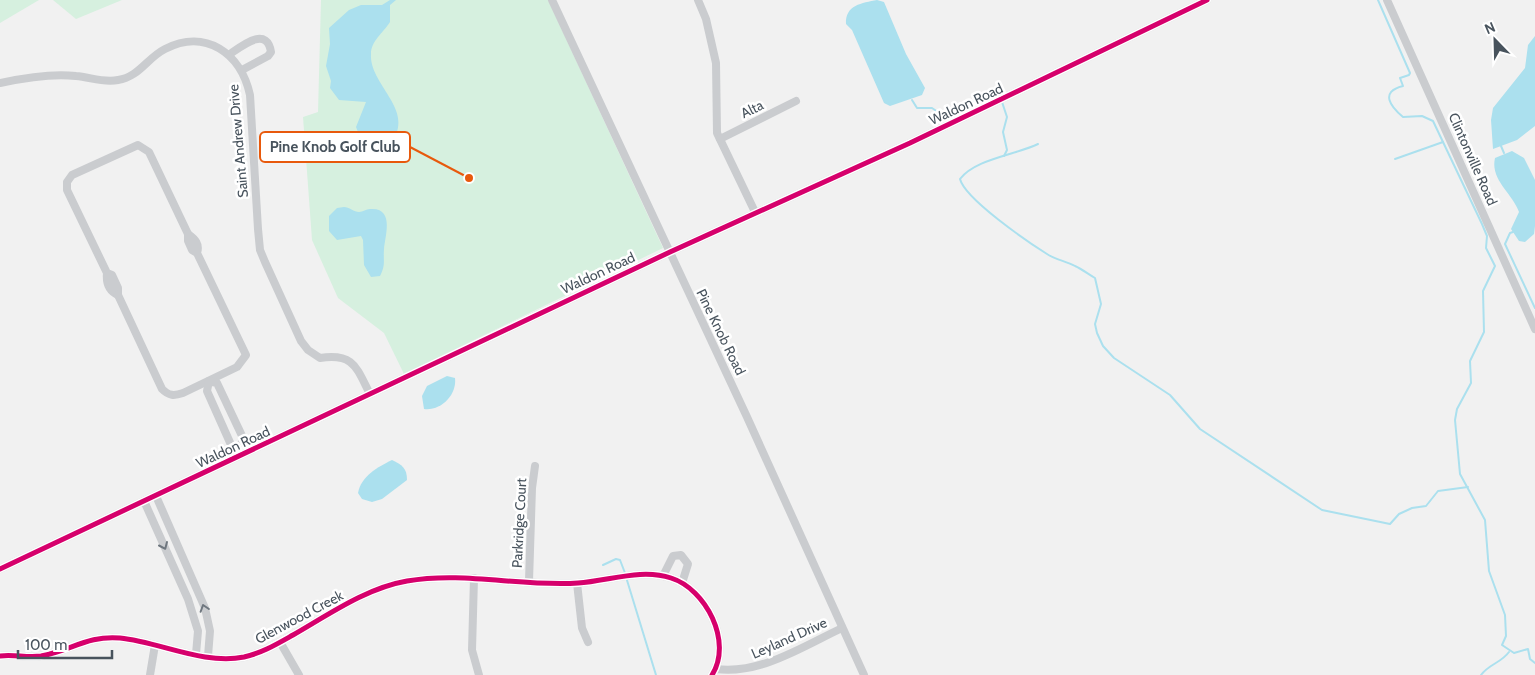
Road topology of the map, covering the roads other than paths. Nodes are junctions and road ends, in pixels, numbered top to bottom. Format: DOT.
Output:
graph roads {
  1 [pos="552,0"];
  2 [pos="698,0"];
  3 [pos="1207,0"];
  4 [pos="1387,0"];
  5 [pos="230,54"];
  6 [pos="242,70"];
  7 [pos="0,83"];
  8 [pos="796,101"];
  9 [pos="720,139"];
  10 [pos="756,212"];
  11 [pos="670,252"];
  12 [pos="1535,329"];
  13 [pos="208,381"];
  14 [pos="370,394"];
  15 [pos="239,446"];
  16 [pos="243,455"];
  17 [pos="535,466"];
  18 [pos="156,496"];
  19 [pos="144,501"];
  20 [pos="186,566"];
  21 [pos="0,569"];
  22 [pos="175,570"];
  23 [pos="663,576"];
  24 [pos="474,578"];
  25 [pos="529,581"];
  26 [pos="577,583"];
  27 [pos="682,583"];
  28 [pos="842,628"];
  29 [pos="280,642"];
  30 [pos="588,642"];
  31 [pos="155,645"];
  32 [pos="196,654"];
  33 [pos="0,656"];
  34 [pos="208,656"];
  35 [pos="714,672"];
  36 [pos="150,675"];
  37 [pos="299,675"];
  38 [pos="478,675"];
  39 [pos="864,675"];
  1 -- 11 [label="street, Pine Knob Road"];
  2 -- 9 [label="street"];
  3 -- 10 [label="street, Waldon Road"];
  4 -- 12 [label="street, Clintonville Road"];
  5 -- 6 [label="street, Saint Andrew Drive"];
  5 -- 6 [label="street"];
  5 -- 7 [label="street, Saint Andrew Drive"];
  6 -- 14 [label="street, Saint Andrew Drive"];
  8 -- 9 [label="street, Alta"];
  9 -- 10 [label="street"];
  10 -- 11 [label="street, Waldon Road"];
  11 -- 14 [label="street, Waldon Road"];
  11 -- 28 [label="street, Pine Knob Road"];
  13 -- 13 [label="street"];
  13 -- 15 [label="street"];
  13 -- 15 [label="street"];
  14 -- 16 [label="street, Waldon Road"];
  15 -- 16 [label="street"];
  16 -- 18 [label="street, Waldon Road"];
  17 -- 25 [label="street, Parkridge Court"];
  18 -- 19 [label="street, Waldon Road"];
  18 -- 20 [label="street"];
  19 -- 21 [label="street, Waldon Road"];
  19 -- 22 [label="street, one-way"];
  20 -- 22 [label="street"];
  34 -- 20 [label="street, one-way"];
  22 -- 32 [label="street"];
  23 -- 26 [label="street, Glenwood Creek"];
  23 -- 27 [label="street, Glenwood Creek"];
  23 -- 27 [label="street"];
  24 -- 25 [label="street, Glenwood Creek"];
  24 -- 29 [label="street, Glenwood Creek"];
  24 -- 38 [label="street"];
  25 -- 26 [label="street, Glenwood Creek"];
  26 -- 30 [label="street"];
  27 -- 35 [label="street, Glenwood Creek"];
  28 -- 35 [label="street, Leyland Drive"];
  28 -- 39 [label="street, Pine Knob Road"];
  29 -- 34 [label="street, Glenwood Creek"];
  29 -- 37 [label="street"];
  31 -- 32 [label="street, Glenwood Creek"];
  31 -- 33 [label="street, Glenwood Creek"];
  31 -- 36 [label="street"];
  32 -- 34 [label="street, Glenwood Creek"];
}
